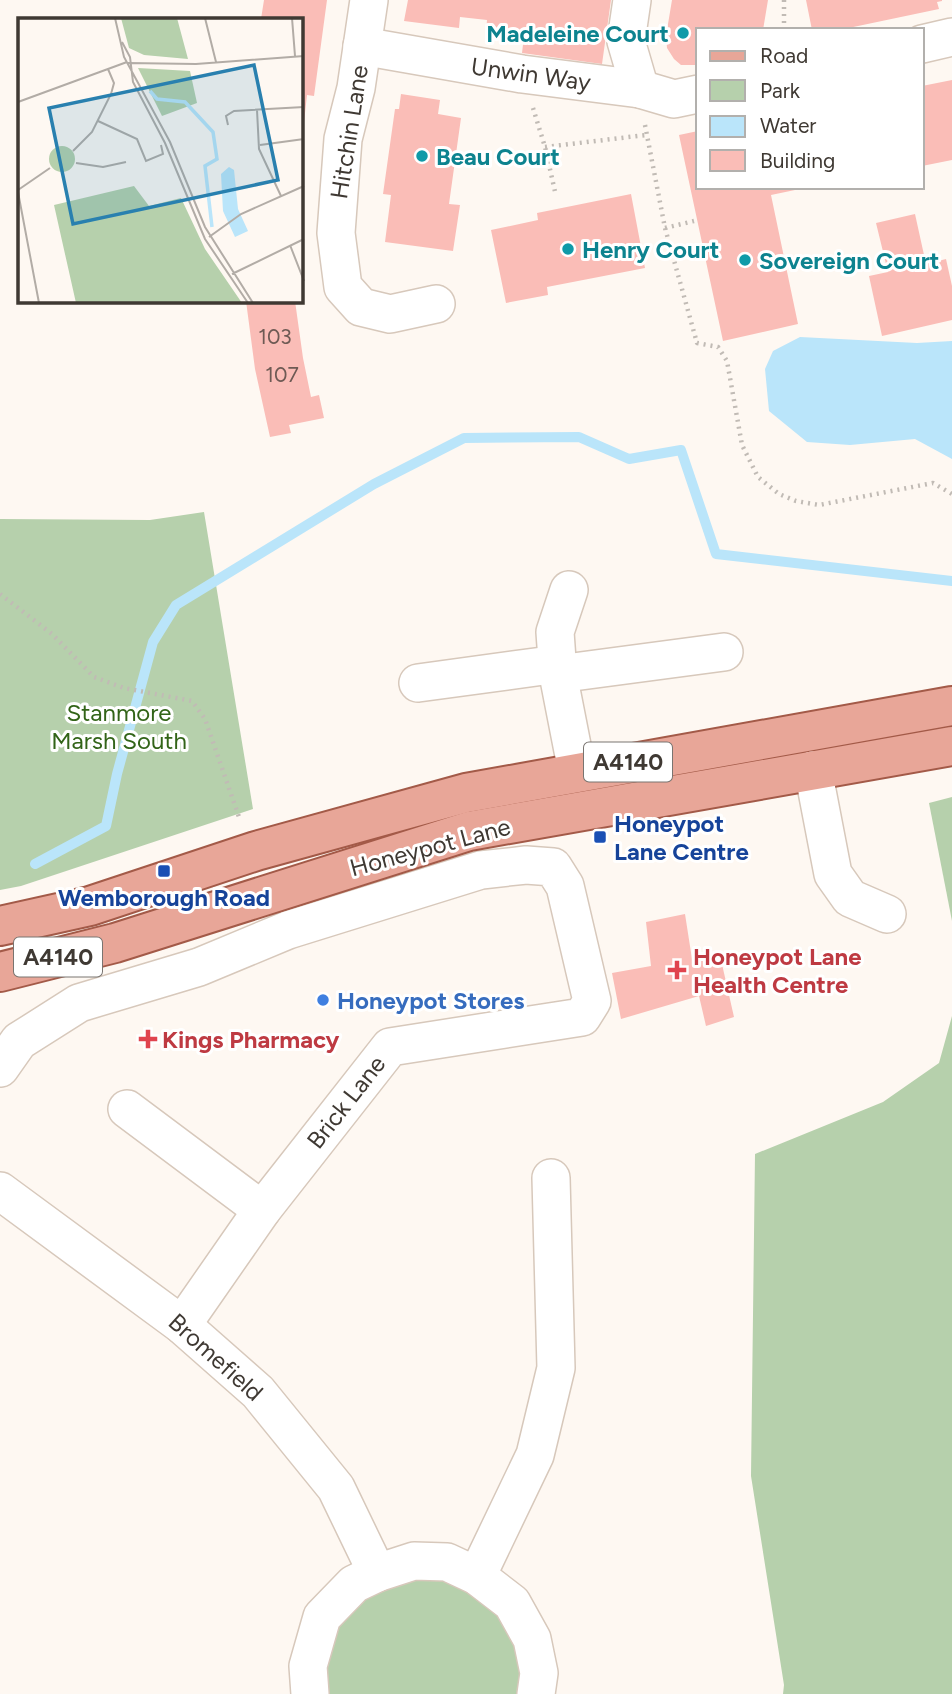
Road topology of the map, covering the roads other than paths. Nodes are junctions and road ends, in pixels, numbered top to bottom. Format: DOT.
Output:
graph roads {
  1 [pos="369,0"];
  2 [pos="632,0"];
  3 [pos="952,37"];
  4 [pos="924,44"];
  5 [pos="362,47"];
  6 [pos="640,89"];
  7 [pos="696,94"];
  8 [pos="436,304"];
  9 [pos="569,590"];
  10 [pos="724,652"];
  11 [pos="558,669"];
  12 [pos="418,683"];
  13 [pos="952,706"];
  14 [pos="952,746"];
  15 [pos="813,770"];
  16 [pos="577,771"];
  17 [pos="466,793"];
  18 [pos="468,831"];
  19 [pos="481,870"];
  20 [pos="887,914"];
  21 [pos="0,926"];
  22 [pos="0,972"];
  23 [pos="0,1068"];
  24 [pos="127,1109"];
  25 [pos="551,1178"];
  26 [pos="0,1191"];
  27 [pos="262,1210"];
  28 [pos="183,1325"];
  29 [pos="377,1573"];
  30 [pos="477,1576"];
  31 [pos="310,1694"];
  32 [pos="536,1694"];
  1 -- 5 [label="street, Hitchin Lane"];
  2 -- 6 [label="street"];
  3 -- 4 [label="street"];
  5 -- 6 [label="street, Unwin Way"];
  5 -- 8 [label="street, Hitchin Lane"];
  6 -- 7 [label="street, Unwin Way"];
  9 -- 11 [label="street"];
  10 -- 11 [label="street"];
  11 -- 12 [label="street"];
  11 -- 16 [label="street"];
  13 -- 16 [label="main road, Honeypot Lane / A4140"];
  14 -- 15 [label="main road, Honeypot Lane / A4140"];
  15 -- 18 [label="main road, Honeypot Lane / A4140"];
  15 -- 20 [label="street"];
  16 -- 17 [label="main road, Honeypot Lane / A4140"];
  17 -- 18 [label="street"];
  17 -- 21 [label="main road, Honeypot Lane / A4140"];
  18 -- 19 [label="street"];
  18 -- 22 [label="main road, Honeypot Lane / A4140"];
  19 -- 23 [label="street"];
  19 -- 27 [label="street, Brick Lane"];
  24 -- 27 [label="street"];
  25 -- 30 [label="street"];
  26 -- 28 [label="street, Bromefield"];
  27 -- 28 [label="street, Brick Lane"];
  28 -- 29 [label="street, Bromefield"];
  29 -- 30 [label="street"];
  29 -- 31 [label="street"];
  30 -- 32 [label="street"];
}
